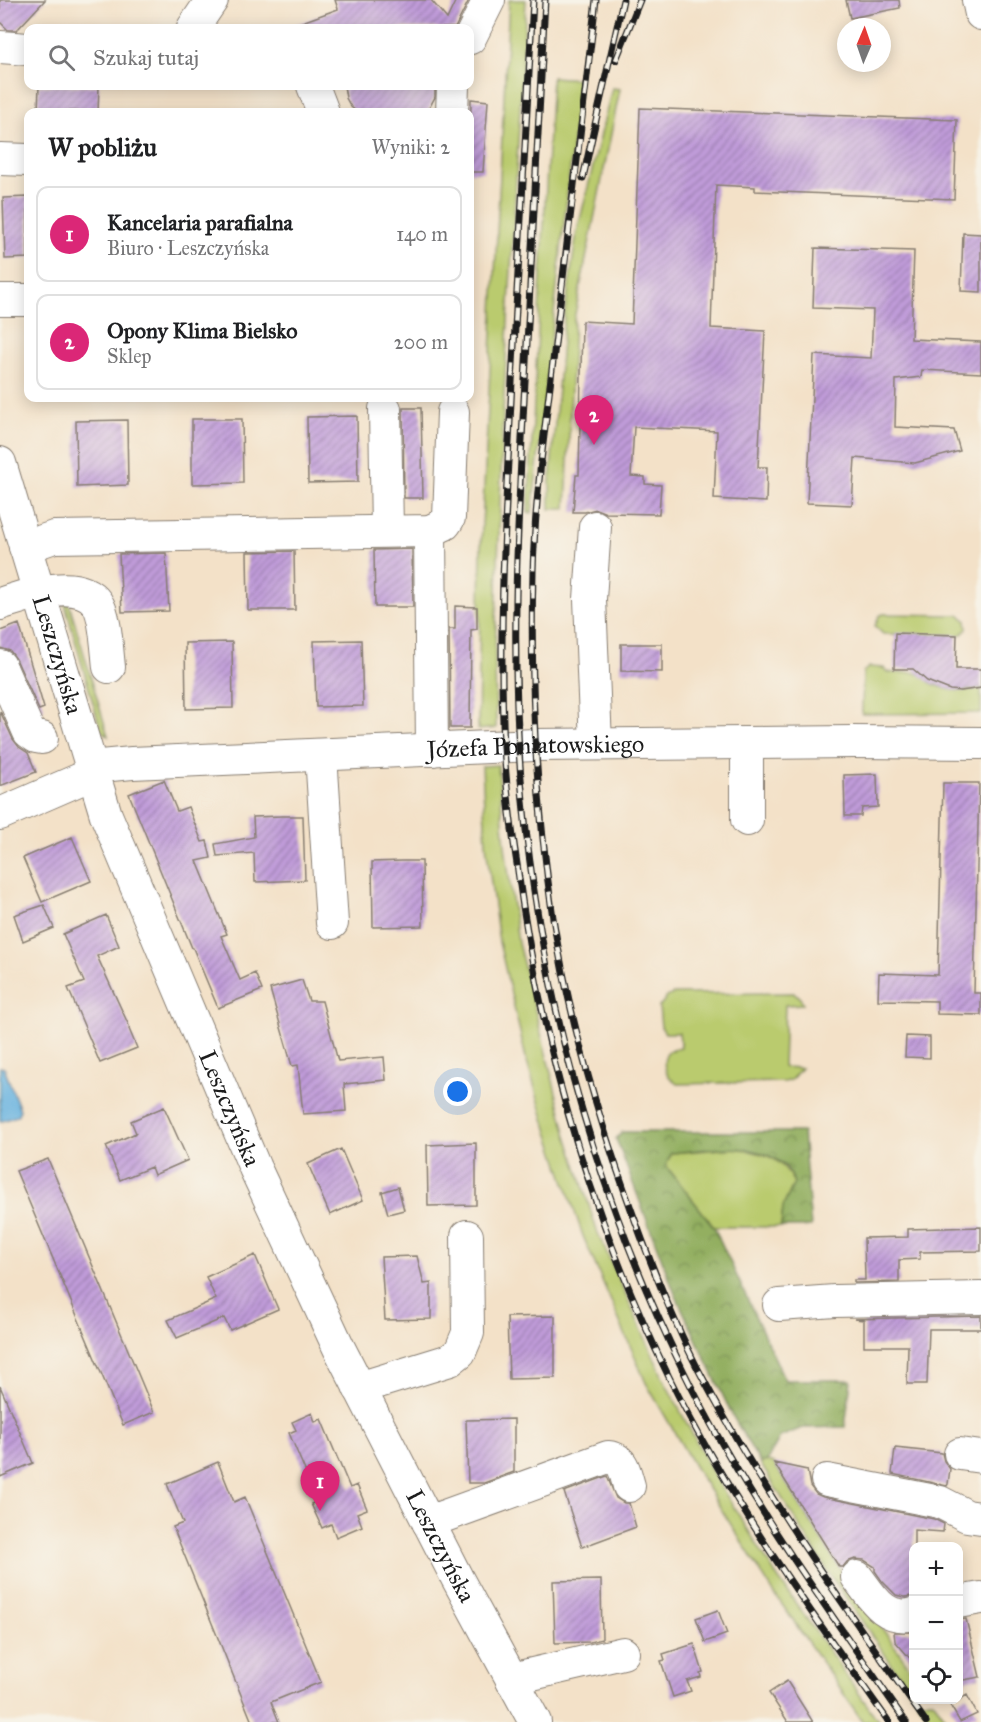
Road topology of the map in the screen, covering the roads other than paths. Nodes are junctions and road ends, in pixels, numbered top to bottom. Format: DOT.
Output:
graph roads {
  1 [pos="212,0"];
  2 [pos="489,0"];
  3 [pos="978,0"];
  4 [pos="981,14"];
  5 [pos="197,24"];
  6 [pos="474,30"];
  7 [pos="0,48"];
  8 [pos="24,49"];
  9 [pos="315,90"];
  10 [pos="453,90"];
  11 [pos="321,108"];
  12 [pos="452,108"];
  13 [pos="0,159"];
  14 [pos="24,160"];
  15 [pos="0,179"];
  16 [pos="24,179"];
  17 [pos="0,300"];
  18 [pos="24,300"];
  19 [pos="385,409"];
  20 [pos="453,412"];
  21 [pos="0,462"];
  22 [pos="595,527"];
  23 [pos="387,531"];
  24 [pos="430,531"];
  25 [pos="25,547"];
  26 [pos="38,592"];
  27 [pos="0,604"];
  28 [pos="0,666"];
  29 [pos="109,667"];
  30 [pos="42,738"];
  31 [pos="747,743"];
  32 [pos="981,743"];
  33 [pos="596,744"];
  34 [pos="432,750"];
  35 [pos="321,755"];
  36 [pos="91,770"];
  37 [pos="0,814"];
  38 [pos="747,820"];
  39 [pos="332,923"];
  40 [pos="467,1236"];
  41 [pos="981,1298"];
  42 [pos="779,1305"];
  43 [pos="359,1388"];
  44 [pos="827,1480"];
  45 [pos="628,1486"];
  46 [pos="981,1518"];
  47 [pos="428,1522"];
  48 [pos="857,1577"];
  49 [pos="981,1598"];
  50 [pos="963,1601"];
  51 [pos="909,1615"];
  52 [pos="623,1653"];
  53 [pos="512,1681"];
  54 [pos="535,1722"];
  1 -- 5 [label="street"];
  2 -- 6 [label="street"];
  3 -- 4 [label="street"];
  7 -- 8 [label="street"];
  9 -- 11 [label="street"];
  10 -- 12 [label="street"];
  13 -- 14 [label="street"];
  15 -- 16 [label="street"];
  17 -- 18 [label="street"];
  19 -- 23 [label="street"];
  20 -- 24 [label="street"];
  21 -- 25 [label="street, Leszczyńska"];
  22 -- 33 [label="street"];
  23 -- 24 [label="street"];
  23 -- 25 [label="street"];
  24 -- 34 [label="street"];
  25 -- 26 [label="street, Leszczyńska"];
  26 -- 27 [label="street"];
  26 -- 29 [label="street"];
  26 -- 36 [label="street, Leszczyńska"];
  28 -- 30 [label="street"];
  31 -- 32 [label="street, Józefa Poniatowskiego"];
  31 -- 33 [label="street, Józefa Poniatowskiego"];
  31 -- 38 [label="street"];
  33 -- 34 [label="street, Józefa Poniatowskiego"];
  34 -- 35 [label="street, Józefa Poniatowskiego"];
  35 -- 36 [label="street, Józefa Poniatowskiego"];
  35 -- 39 [label="street"];
  36 -- 37 [label="street"];
  36 -- 43 [label="street, Leszczyńska"];
  40 -- 43 [label="street"];
  41 -- 42 [label="street"];
  43 -- 47 [label="street, Leszczyńska"];
  44 -- 46 [label="street"];
  45 -- 47 [label="street"];
  47 -- 53 [label="street, Leszczyńska"];
  48 -- 51 [label="street"];
  49 -- 50 [label="street"];
  52 -- 53 [label="street"];
  53 -- 54 [label="street, Leszczyńska"];
}
